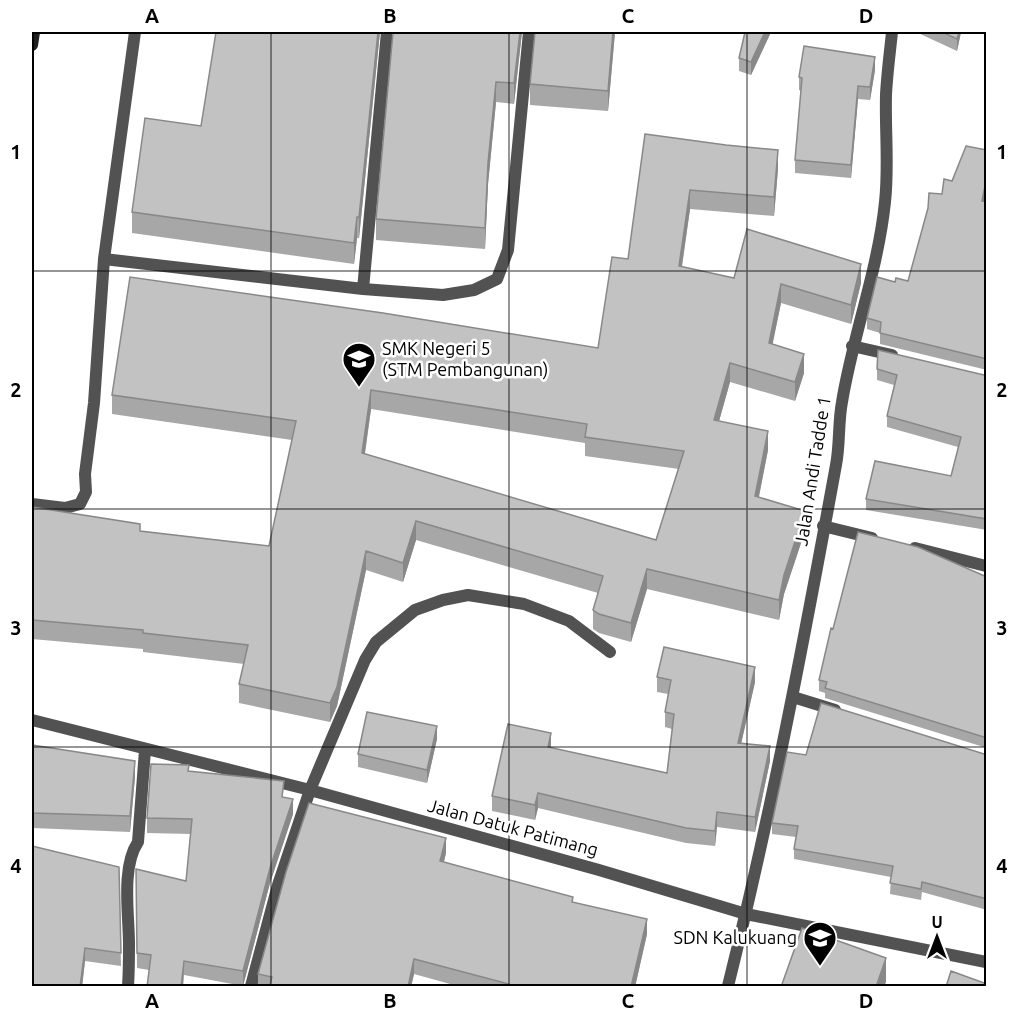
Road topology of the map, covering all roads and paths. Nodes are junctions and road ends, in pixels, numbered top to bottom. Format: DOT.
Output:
graph roads {
  1 [pos="34,32"];
  2 [pos="135,32"];
  3 [pos="387,32"];
  4 [pos="529,32"];
  5 [pos="892,32"];
  6 [pos="32,45"];
  7 [pos="104,258"];
  8 [pos="363,289"];
  9 [pos="852,346"];
  10 [pos="908,359"];
  11 [pos="32,504"];
  12 [pos="823,526"];
  13 [pos="987,566"];
  14 [pos="610,652"];
  15 [pos="793,697"];
  16 [pos="850,715"];
  17 [pos="32,720"];
  18 [pos="145,750"];
  19 [pos="309,790"];
  20 [pos="747,914"];
  21 [pos="987,962"];
  22 [pos="128,987"];
  23 [pos="251,987"];
  24 [pos="728,987"];
  1 -- 6 [label="main road"];
  2 -- 7 [label="street"];
  3 -- 8 [label="street"];
  4 -- 8 [label="street"];
  5 -- 9 [label="street, Jalan Andi Tadde 1"];
  7 -- 8 [label="street"];
  7 -- 11 [label="street"];
  9 -- 10 [label="street"];
  9 -- 12 [label="street, Jalan Andi Tadde 1"];
  12 -- 13 [label="street"];
  12 -- 15 [label="street, Jalan Andi Tadde 1"];
  14 -- 19 [label="street"];
  15 -- 16 [label="street"];
  15 -- 20 [label="street, Jalan Andi Tadde 1"];
  17 -- 18 [label="street, Jalan Datuk Patimang"];
  18 -- 19 [label="street, Jalan Datuk Patimang"];
  18 -- 22 [label="street"];
  19 -- 20 [label="street, Jalan Datuk Patimang"];
  19 -- 23 [label="street"];
  20 -- 21 [label="street, Jalan Datuk Patimang"];
  20 -- 24 [label="street, Jalan Andi Tadde 1"];
}
